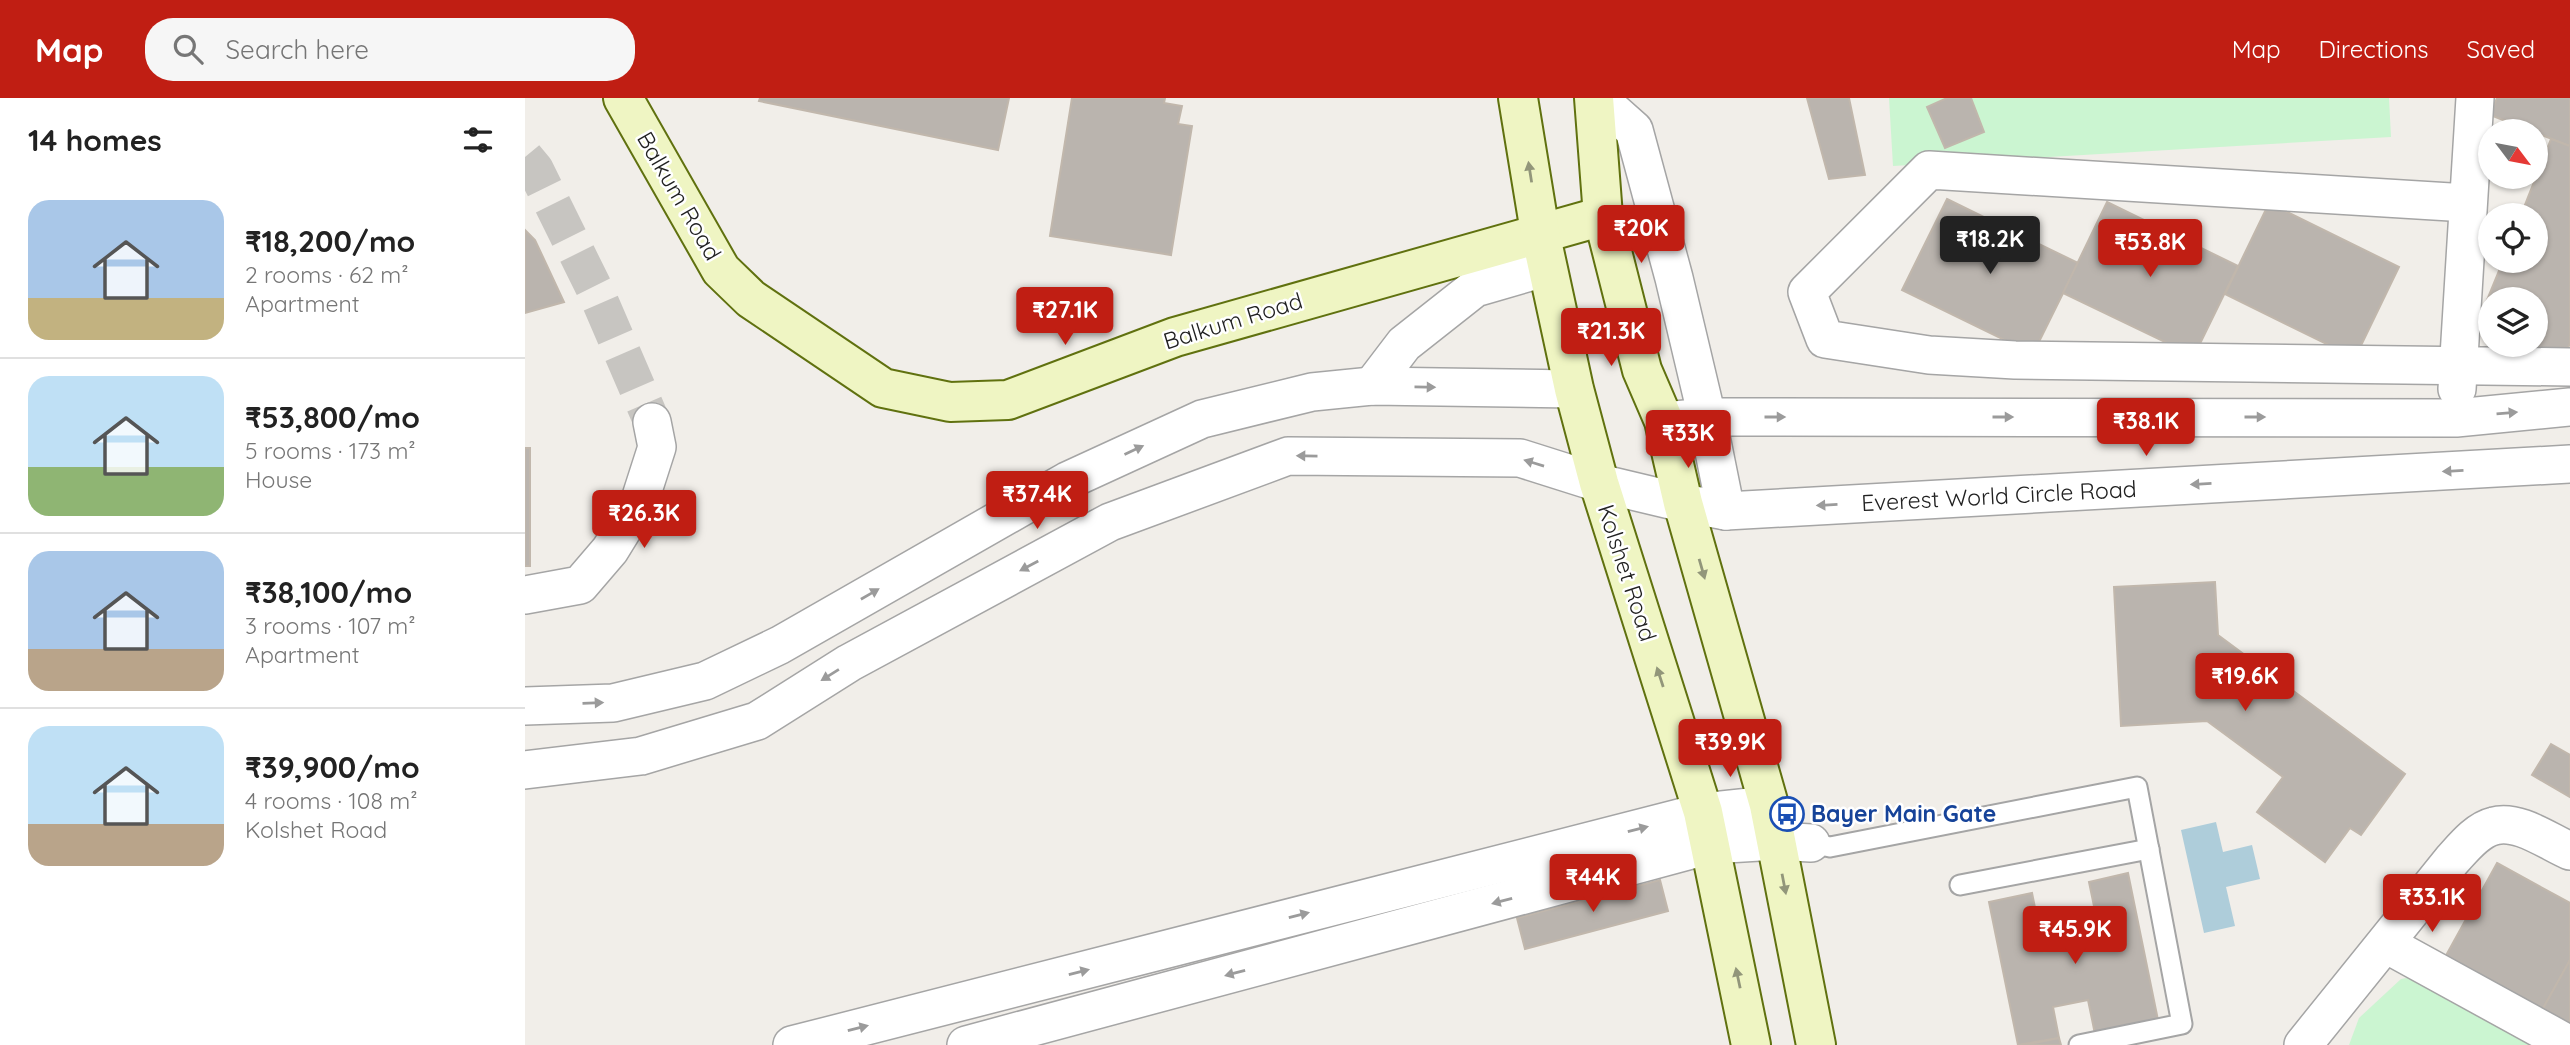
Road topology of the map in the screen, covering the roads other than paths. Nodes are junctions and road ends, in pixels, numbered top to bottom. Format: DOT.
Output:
graph roads {
  1 [pos="623,98"];
  2 [pos="1518,98"];
  3 [pos="1596,98"];
  4 [pos="2475,98"];
  5 [pos="2467,203"];
  6 [pos="1655,205"];
  7 [pos="1604,216"];
  8 [pos="1543,250"];
  9 [pos="2459,366"];
  10 [pos="2570,367"];
  11 [pos="1372,386"];
  12 [pos="1574,389"];
  13 [pos="2570,407"];
  14 [pos="1707,417"];
  15 [pos="2456,418"];
  16 [pos="1664,421"];
  17 [pos="652,422"];
  18 [pos="2570,464"];
  19 [pos="1599,483"];
  20 [pos="1683,503"];
  21 [pos="1726,511"];
  22 [pos="525,595"];
  23 [pos="525,706"];
  24 [pos="525,770"];
  25 [pos="1706,829"];
  26 [pos="1785,830"];
  27 [pos="2149,849"];
  28 [pos="2570,851"];
  29 [pos="1558,868"];
  30 [pos="1960,885"];
  31 [pos="2386,944"];
  32 [pos="792,1045"];
  33 [pos="966,1045"];
  34 [pos="1751,1045"];
  35 [pos="1816,1045"];
  36 [pos="2080,1045"];
  37 [pos="2304,1045"];
  38 [pos="2570,1045"];
  1 -- 8 [label="street, Balkum Road"];
  8 -- 2 [label="street, Kolshet Road, one-way"];
  3 -- 6 [label="street"];
  3 -- 7 [label="street"];
  4 -- 5 [label="street"];
  5 -- 9 [label="street"];
  5 -- 9 [label="street"];
  6 -- 7 [label="street"];
  6 -- 14 [label="street"];
  7 -- 8 [label="street, Balkum Road"];
  7 -- 16 [label="street"];
  8 -- 11 [label="street"];
  8 -- 12 [label="street, Kolshet Road"];
  9 -- 10 [label="street"];
  9 -- 15 [label="street"];
  11 -- 12 [label="street, one-way"];
  23 -- 11 [label="street, one-way"];
  12 -- 19 [label="street, Kolshet Road"];
  15 -- 13 [label="street, one-way"];
  14 -- 15 [label="street, one-way"];
  14 -- 16 [label="street"];
  14 -- 21 [label="street"];
  16 -- 20 [label="street"];
  17 -- 22 [label="street"];
  18 -- 21 [label="street, Everest World Circle Road, one-way"];
  19 -- 20 [label="street, Everest World Circle Road"];
  19 -- 24 [label="street, Everest World Circle Road, one-way"];
  25 -- 19 [label="street, Kolshet Road, one-way"];
  20 -- 21 [label="street, Everest World Circle Road"];
  20 -- 26 [label="street, one-way"];
  25 -- 26 [label="street"];
  25 -- 29 [label="street"];
  34 -- 25 [label="street, Kolshet Road, one-way"];
  26 -- 27 [label="lane"];
  26 -- 35 [label="street, one-way"];
  27 -- 30 [label="lane"];
  27 -- 36 [label="lane"];
  28 -- 31 [label="street"];
  32 -- 29 [label="street, one-way"];
  29 -- 33 [label="street, one-way"];
  31 -- 37 [label="street"];
  31 -- 38 [label="street"];
}
